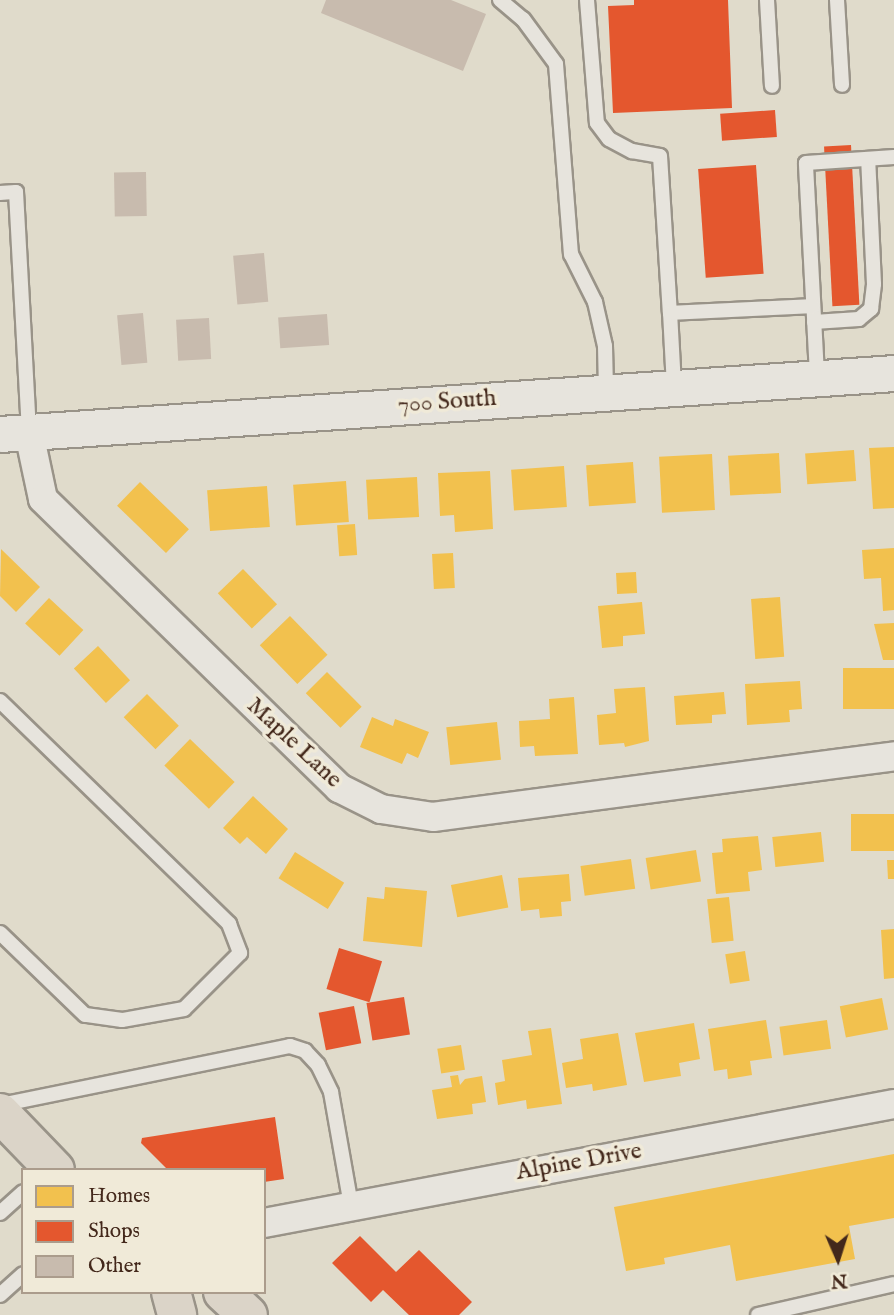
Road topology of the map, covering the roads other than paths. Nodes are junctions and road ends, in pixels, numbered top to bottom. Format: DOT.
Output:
graph roads {
  1 [pos="500,0"];
  2 [pos="587,0"];
  3 [pos="767,0"];
  4 [pos="837,0"];
  5 [pos="842,85"];
  6 [pos="772,86"];
  7 [pos="894,157"];
  8 [pos="868,159"];
  9 [pos="0,192"];
  10 [pos="813,306"];
  11 [pos="670,313"];
  12 [pos="814,322"];
  13 [pos="894,373"];
  14 [pos="817,375"];
  15 [pos="674,386"];
  16 [pos="606,390"];
  17 [pos="14,433"];
  18 [pos="0,701"];
  19 [pos="894,756"];
  20 [pos="0,933"];
  21 [pos="894,1104"];
  22 [pos="0,1105"];
  23 [pos="0,1113"];
  24 [pos="51,1168"];
  25 [pos="21,1194"];
  26 [pos="351,1205"];
  27 [pos="0,1213"];
  28 [pos="266,1223"];
  29 [pos="21,1276"];
  30 [pos="894,1284"];
  31 [pos="172,1294"];
  32 [pos="225,1294"];
  33 [pos="0,1295"];
  34 [pos="177,1315"];
  35 [pos="248,1315"];
  36 [pos="758,1315"];
  1 -- 16 [label="lane"];
  2 -- 11 [label="lane"];
  3 -- 6 [label="lane"];
  4 -- 5 [label="lane"];
  7 -- 8 [label="lane"];
  8 -- 10 [label="lane"];
  8 -- 12 [label="lane"];
  9 -- 17 [label="lane"];
  10 -- 11 [label="lane"];
  10 -- 12 [label="lane"];
  11 -- 15 [label="lane"];
  12 -- 14 [label="lane"];
  13 -- 14 [label="street, 700 South"];
  14 -- 15 [label="street, 700 South"];
  15 -- 16 [label="street, 700 South"];
  16 -- 17 [label="street, 700 South"];
  17 -- 19 [label="street, Maple Lane"];
  18 -- 20 [label="lane"];
  21 -- 26 [label="street, Alpine Drive"];
  22 -- 26 [label="lane"];
  23 -- 24 [label="main road"];
  25 -- 27 [label="lane"];
  26 -- 28 [label="street, Alpine Drive"];
  29 -- 33 [label="lane"];
  30 -- 36 [label="lane"];
  31 -- 34 [label="main road"];
  32 -- 35 [label="main road"];
}
